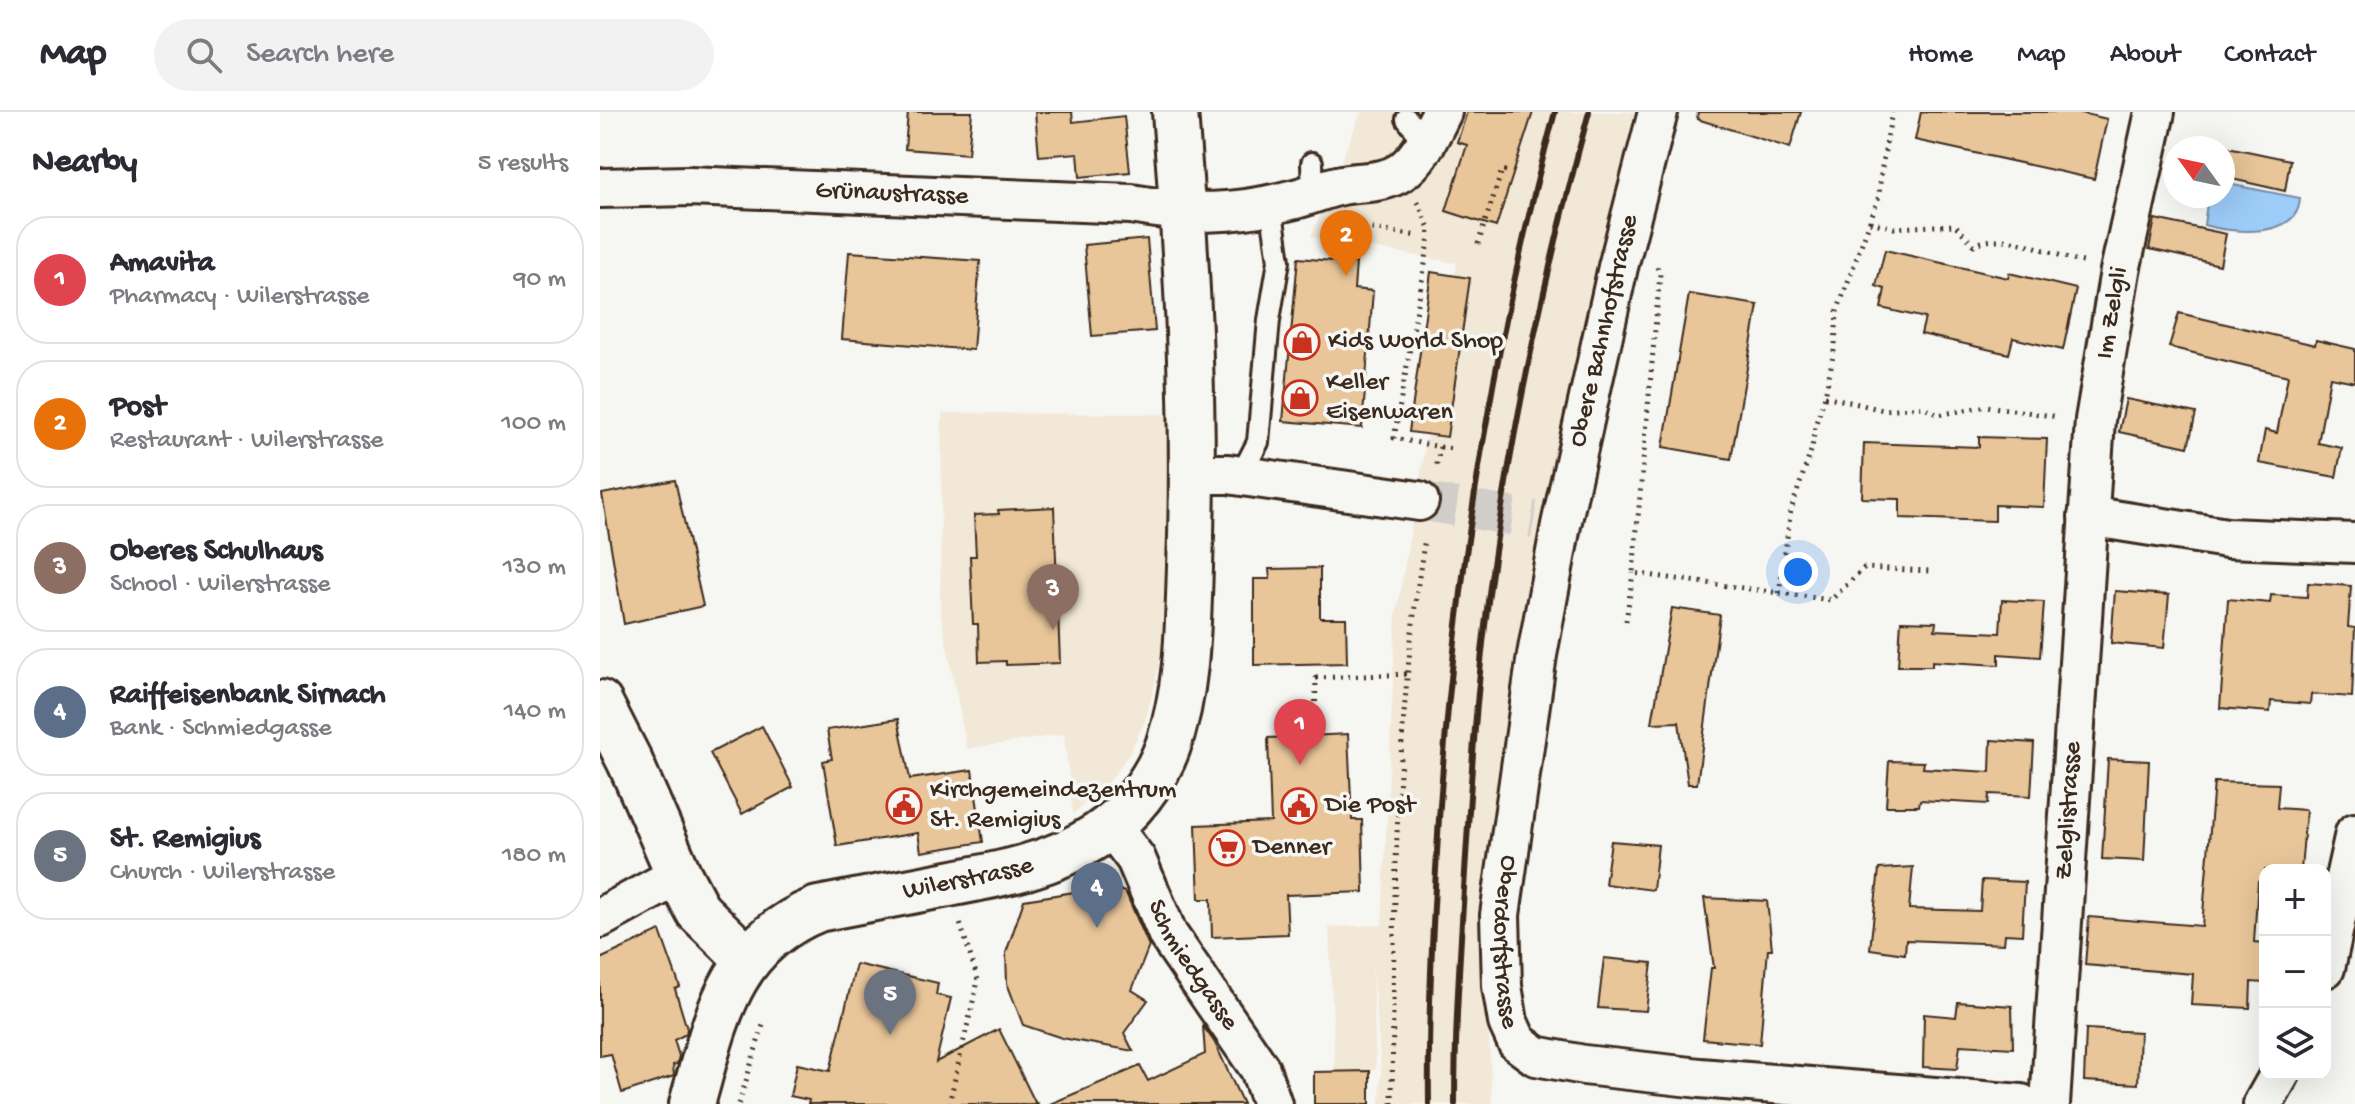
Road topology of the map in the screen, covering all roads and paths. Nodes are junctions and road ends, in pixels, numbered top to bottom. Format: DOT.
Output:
graph roads {
  1 [pos="1175,112"];
  2 [pos="1658,112"];
  3 [pos="1892,112"];
  4 [pos="2155,112"];
  5 [pos="1425,124"];
  6 [pos="1511,172"];
  7 [pos="1397,174"];
  8 [pos="600,188"];
  9 [pos="1320,193"];
  10 [pos="1271,205"];
  11 [pos="1183,213"];
  12 [pos="1870,222"];
  13 [pos="1418,236"];
  14 [pos="1478,244"];
  15 [pos="1656,263"];
  16 [pos="2120,271"];
  17 [pos="1825,396"];
  18 [pos="2095,420"];
  19 [pos="1440,447"];
  20 [pos="1454,449"];
  21 [pos="1194,474"];
  22 [pos="1241,475"];
  23 [pos="1427,504"];
  24 [pos="2088,516"];
  25 [pos="1547,522"];
  26 [pos="2355,543"];
  27 [pos="1931,571"];
  28 [pos="1633,573"];
  29 [pos="1779,593"];
  30 [pos="1626,621"];
  31 [pos="1409,674"];
  32 [pos="600,703"];
  33 [pos="1315,726"];
  34 [pos="1111,826"];
  35 [pos="2355,833"];
  36 [pos="679,875"];
  37 [pos="956,909"];
  38 [pos="600,918"];
  39 [pos="2331,941"];
  40 [pos="747,959"];
  41 [pos="692,1104"];
  42 [pos="949,1104"];
  43 [pos="1272,1104"];
  44 [pos="1392,1104"];
  45 [pos="2021,1104"];
  46 [pos="2050,1104"];
  1 -- 11 [label="main road"];
  2 -- 25 [label="street, Obere Bahnhofstrasse"];
  3 -- 12 [label="path"];
  4 -- 16 [label="street, Im Zelgli"];
  5 -- 7 [label="street"];
  6 -- 14 [label="path"];
  7 -- 9 [label="street, Grünaustrasse"];
  7 -- 19 [label="path"];
  8 -- 11 [label="street, Grünaustrasse"];
  9 -- 10 [label="street, Grünaustrasse"];
  9 -- 13 [label="path"];
  10 -- 11 [label="street, Grünaustrasse"];
  10 -- 22 [label="lane"];
  11 -- 21 [label="main road, Wilerstrasse"];
  12 -- 16 [label="path"];
  12 -- 17 [label="path"];
  15 -- 28 [label="path"];
  16 -- 18 [label="street, Im Zelgli"];
  17 -- 18 [label="path"];
  17 -- 29 [label="path"];
  18 -- 24 [label="street, Im Zelgli"];
  19 -- 20 [label="path"];
  19 -- 23 [label="path"];
  21 -- 22 [label="street"];
  21 -- 34 [label="main road, Wilerstrasse"];
  22 -- 23 [label="street"];
  23 -- 31 [label="path"];
  24 -- 26 [label="street"];
  24 -- 46 [label="street, Zelglistrasse"];
  25 -- 45 [label="street, Oberdorfstrasse"];
  27 -- 29 [label="path"];
  28 -- 29 [label="path"];
  28 -- 30 [label="path"];
  31 -- 33 [label="path"];
  31 -- 44 [label="path"];
  32 -- 36 [label="main road"];
  34 -- 40 [label="main road, Wilerstrasse"];
  34 -- 43 [label="street, Schmiedgasse"];
  35 -- 39 [label="street"];
  36 -- 38 [label="street"];
  36 -- 40 [label="main road"];
  37 -- 42 [label="path"];
  40 -- 41 [label="main road, Wilerstrasse"];
}
